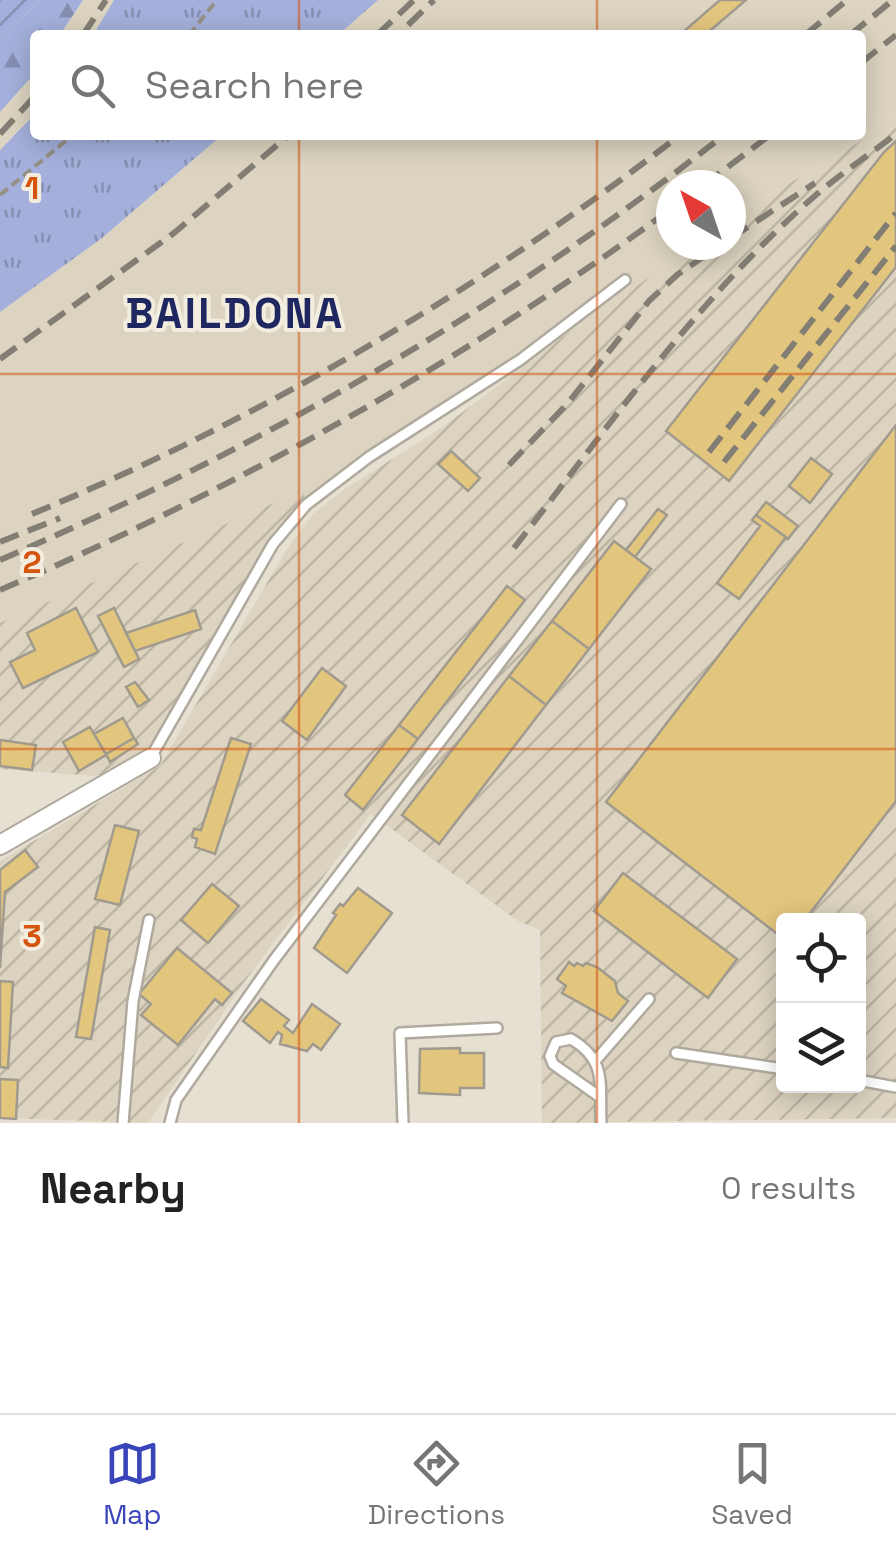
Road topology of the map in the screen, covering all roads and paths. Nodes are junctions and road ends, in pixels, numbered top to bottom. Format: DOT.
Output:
graph roads {
  1 [pos="216,0"];
  2 [pos="193,30"];
  3 [pos="68,140"];
  4 [pos="0,195"];
  5 [pos="625,280"];
  6 [pos="620,504"];
  7 [pos="151,758"];
  8 [pos="0,846"];
  9 [pos="148,920"];
  10 [pos="649,999"];
  11 [pos="496,1028"];
  12 [pos="676,1053"];
  13 [pos="596,1060"];
  14 [pos="776,1068"];
  15 [pos="866,1081"];
  16 [pos="896,1087"];
  17 [pos="600,1097"];
  18 [pos="123,1123"];
  19 [pos="170,1123"];
  20 [pos="403,1123"];
  21 [pos="601,1123"];
  1 -- 2 [label="path"];
  3 -- 4 [label="path"];
  5 -- 7 [label="lane"];
  6 -- 19 [label="lane"];
  7 -- 8 [label="street"];
  9 -- 18 [label="lane"];
  10 -- 13 [label="lane"];
  11 -- 20 [label="lane"];
  12 -- 14 [label="lane"];
  13 -- 17 [label="lane"];
  13 -- 17 [label="lane"];
  15 -- 16 [label="lane"];
  17 -- 21 [label="lane"];
}
